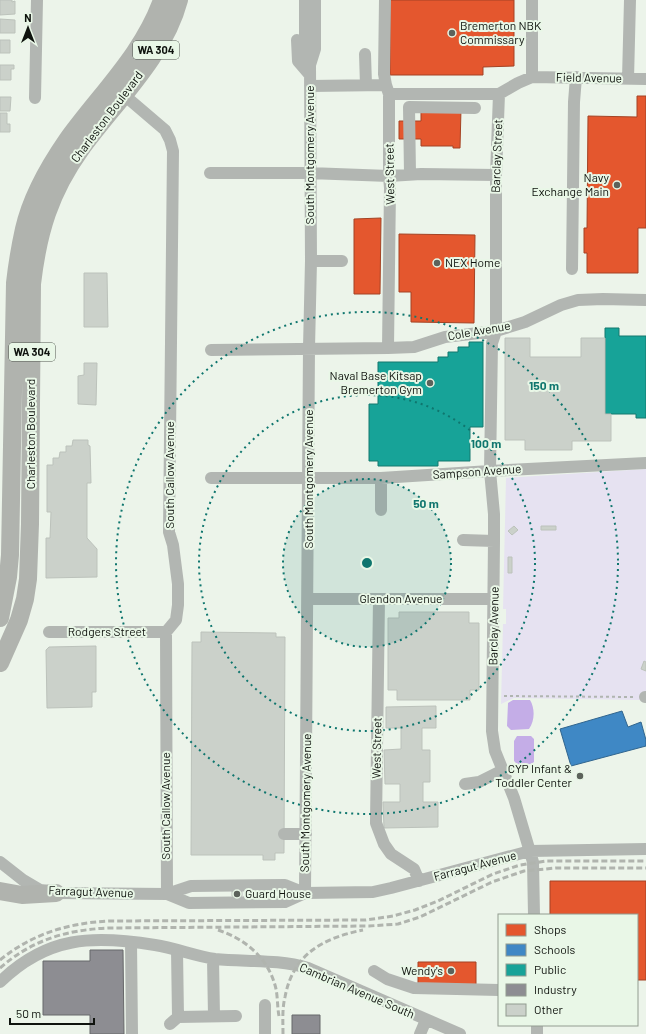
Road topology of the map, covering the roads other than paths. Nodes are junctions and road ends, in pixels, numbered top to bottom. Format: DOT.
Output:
graph roads {
  1 [pos="36,0"];
  2 [pos="162,0"];
  3 [pos="179,0"];
  4 [pos="305,0"];
  5 [pos="315,0"];
  6 [pos="385,0"];
  7 [pos="532,0"];
  8 [pos="630,0"];
  9 [pos="365,54"];
  10 [pos="310,75"];
  11 [pos="532,77"];
  12 [pos="576,77"];
  13 [pos="628,79"];
  14 [pos="646,79"];
  15 [pos="366,85"];
  16 [pos="388,90"];
  17 [pos="499,94"];
  18 [pos="124,95"];
  19 [pos="36,98"];
  20 [pos="476,108"];
  21 [pos="210,173"];
  22 [pos="309,173"];
  23 [pos="410,174"];
  24 [pos="496,175"];
  25 [pos="389,176"];
  26 [pos="311,260"];
  27 [pos="342,260"];
  28 [pos="572,270"];
  29 [pos="646,300"];
  30 [pos="496,331"];
  31 [pos="309,348"];
  32 [pos="388,348"];
  33 [pos="211,350"];
  34 [pos="646,463"];
  35 [pos="490,471"];
  36 [pos="211,478"];
  37 [pos="309,478"];
  38 [pos="381,478"];
  39 [pos="381,510"];
  40 [pos="464,540"];
  41 [pos="494,541"];
  42 [pos="3,593"];
  43 [pos="308,599"];
  44 [pos="379,599"];
  45 [pos="494,599"];
  46 [pos="0,618"];
  47 [pos="49,632"];
  48 [pos="166,632"];
  49 [pos="0,663"];
  50 [pos="503,770"];
  51 [pos="465,784"];
  52 [pos="284,834"];
  53 [pos="306,834"];
  54 [pos="646,849"];
  55 [pos="530,851"];
  56 [pos="0,862"];
  57 [pos="419,881"];
  58 [pos="0,891"];
  59 [pos="56,893"];
  60 [pos="305,893"];
  61 [pos="167,894"];
  62 [pos="534,914"];
  63 [pos="131,942"];
  64 [pos="177,950"];
  65 [pos="214,959"];
  66 [pos="374,971"];
  67 [pos="0,982"];
  68 [pos="498,990"];
  69 [pos="265,1005"];
  70 [pos="214,1016"];
  71 [pos="236,1016"];
  72 [pos="426,1020"];
  73 [pos="132,1034"];
  74 [pos="265,1034"];
  75 [pos="420,1034"];
  76 [pos="460,1034"];
  1 -- 19 [label="street"];
  2 -- 42 [label="highway, Charleston Boulevard / WA 304"];
  3 -- 18 [label="highway, Charleston Boulevard / WA 304"];
  4 -- 10 [label="street, South Montgomery Avenue"];
  5 -- 10 [label="street, South Montgomery Avenue"];
  6 -- 16 [label="street, West Street"];
  7 -- 11 [label="street"];
  8 -- 13 [label="street"];
  9 -- 15 [label="street"];
  10 -- 15 [label="street"];
  10 -- 22 [label="street, South Montgomery Avenue"];
  11 -- 12 [label="street, Field Avenue"];
  11 -- 17 [label="street"];
  12 -- 13 [label="street, Field Avenue"];
  12 -- 28 [label="street"];
  13 -- 14 [label="street, Field Avenue"];
  15 -- 16 [label="street"];
  16 -- 17 [label="street"];
  16 -- 25 [label="street, West Street"];
  17 -- 24 [label="street, Barclay Street"];
  18 -- 48 [label="street, South Callow Avenue"];
  18 -- 49 [label="highway, Charleston Boulevard / WA 304"];
  20 -- 23 [label="street"];
  21 -- 22 [label="street"];
  22 -- 25 [label="street"];
  22 -- 26 [label="street, South Montgomery Avenue"];
  23 -- 24 [label="street"];
  23 -- 25 [label="street"];
  24 -- 30 [label="street, Barclay Street"];
  25 -- 32 [label="street, West Street"];
  26 -- 27 [label="street"];
  26 -- 31 [label="street, South Montgomery Avenue"];
  29 -- 30 [label="street, Cole Avenue"];
  30 -- 32 [label="street, Cole Avenue"];
  30 -- 35 [label="street, Barclay Avenue"];
  31 -- 32 [label="street, Cole Avenue"];
  31 -- 33 [label="street, Cole Avenue"];
  31 -- 37 [label="street, South Montgomery Avenue"];
  34 -- 35 [label="street, Sampson Avenue"];
  35 -- 38 [label="street, Sampson Avenue"];
  35 -- 41 [label="street, Barclay Avenue"];
  36 -- 37 [label="street, Sampson Avenue"];
  37 -- 38 [label="street, Sampson Avenue"];
  37 -- 43 [label="street, South Montgomery Avenue"];
  38 -- 39 [label="street"];
  40 -- 41 [label="street"];
  41 -- 45 [label="street, Barclay Avenue"];
  42 -- 46 [label="highway, Charleston Boulevard / WA 304"];
  43 -- 44 [label="street, Glendon Avenue"];
  43 -- 53 [label="street, South Montgomery Avenue"];
  44 -- 45 [label="street, Glendon Avenue"];
  44 -- 57 [label="street, West Street"];
  45 -- 50 [label="street, Barclay Avenue"];
  47 -- 48 [label="street, Rodgers Street"];
  48 -- 61 [label="street, South Callow Avenue"];
  50 -- 51 [label="street"];
  50 -- 55 [label="street, Barclay Avenue"];
  52 -- 53 [label="street"];
  53 -- 60 [label="street, South Montgomery Avenue"];
  54 -- 55 [label="street, Farragut Avenue"];
  55 -- 57 [label="street, Farragut Avenue"];
  55 -- 62 [label="street, Barclay Avenue"];
  56 -- 59 [label="street, Farragut Avenue"];
  57 -- 60 [label="street, Farragut Avenue"];
  58 -- 59 [label="highway"];
  59 -- 61 [label="street, Farragut Avenue"];
  60 -- 61 [label="street, Farragut Avenue"];
  60 -- 61 [label="street, Farragut Avenue"];
  63 -- 64 [label="street, Cambrian Avenue South"];
  63 -- 67 [label="street, Cambrian Avenue South"];
  63 -- 73 [label="street"];
  64 -- 65 [label="street, Cambrian Avenue South"];
  64 -- 70 [label="street"];
  65 -- 70 [label="street"];
  65 -- 72 [label="street, Cambrian Avenue South"];
  66 -- 68 [label="street"];
  69 -- 74 [label="street"];
  70 -- 71 [label="street"];
  72 -- 75 [label="street"];
  72 -- 76 [label="street, Cambrian Avenue South"];
}
